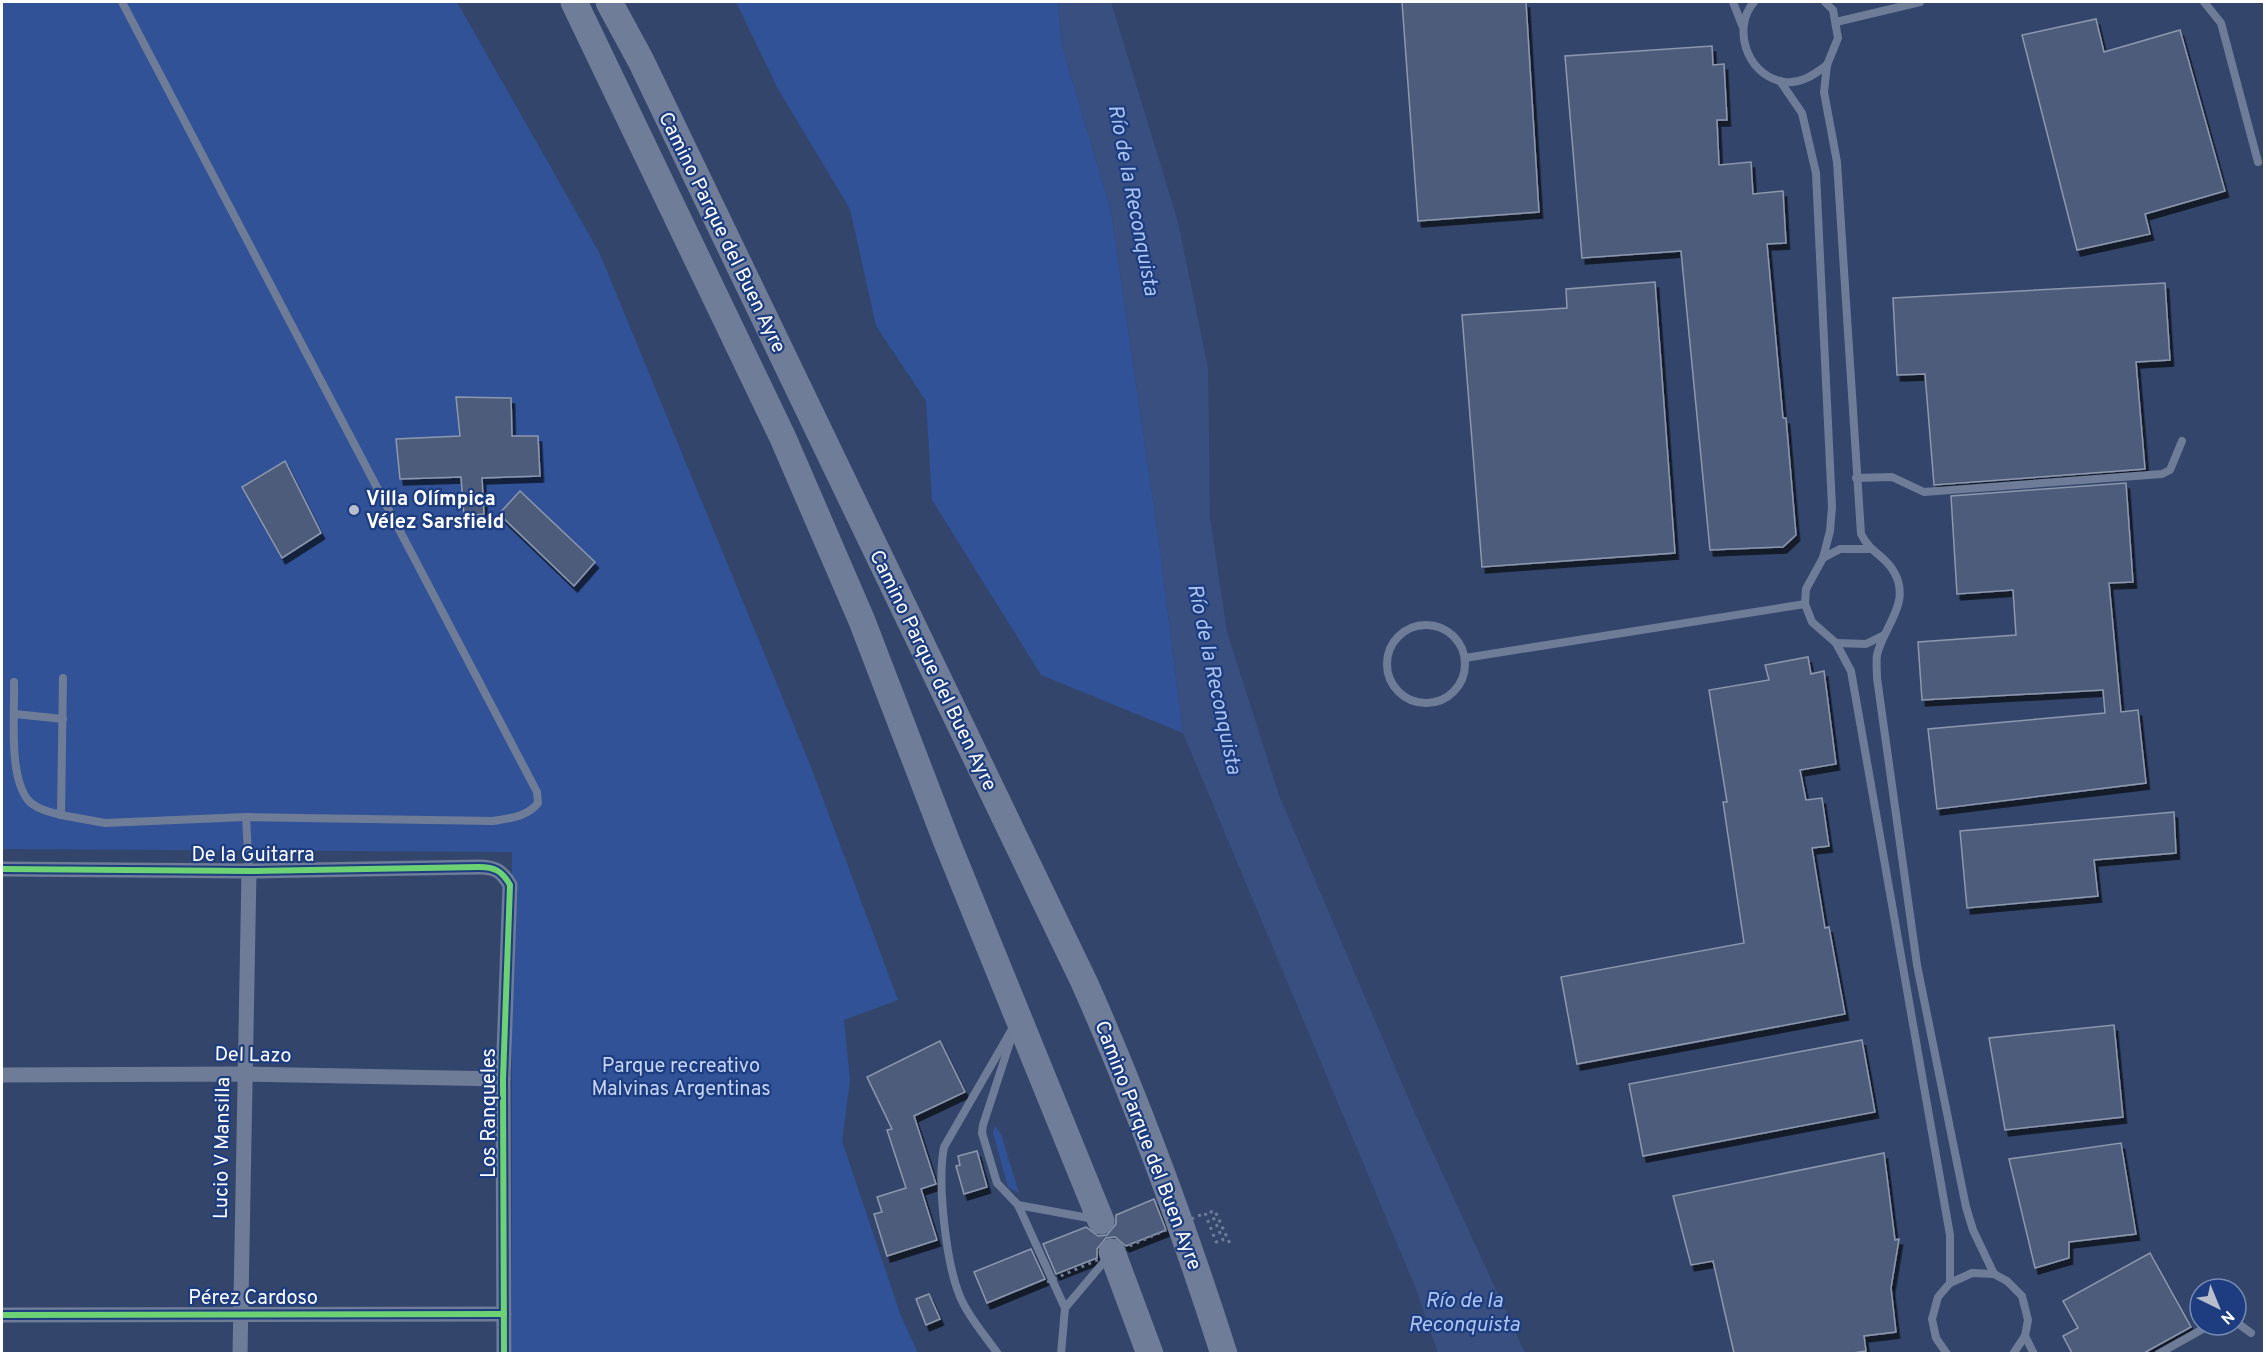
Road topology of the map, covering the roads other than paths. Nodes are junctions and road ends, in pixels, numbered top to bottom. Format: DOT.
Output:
graph roads {
  1 [pos="123,2"];
  2 [pos="574,2"];
  3 [pos="609,2"];
  4 [pos="1732,2"];
  5 [pos="1754,2"];
  6 [pos="1825,2"];
  7 [pos="1920,2"];
  8 [pos="2204,2"];
  9 [pos="1836,22"];
  10 [pos="1742,25"];
  11 [pos="1827,65"];
  12 [pos="1780,81"];
  13 [pos="2258,162"];
  14 [pos="2182,441"];
  15 [pos="1856,478"];
  16 [pos="1868,549"];
  17 [pos="1823,558"];
  18 [pos="1805,604"];
  19 [pos="1884,635"];
  20 [pos="1836,643"];
  21 [pos="1465,658"];
  22 [pos="63,678"];
  23 [pos="14,682"];
  24 [pos="15,714"];
  25 [pos="63,719"];
  26 [pos="61,815"];
  27 [pos="246,817"];
  28 [pos="2,869"];
  29 [pos="249,871"];
  30 [pos="504,874"];
  31 [pos="1018,1017"];
  32 [pos="244,1074"];
  33 [pos="2,1075"];
  34 [pos="503,1079"];
  35 [pos="1018,1205"];
  36 [pos="1101,1221"];
  37 [pos="1112,1252"];
  38 [pos="1994,1274"];
  39 [pos="1950,1283"];
  40 [pos="1065,1308"];
  41 [pos="240,1313"];
  42 [pos="504,1314"];
  43 [pos="2,1315"];
  44 [pos="2248,1331"];
  45 [pos="2251,1333"];
  46 [pos="2025,1336"];
  47 [pos="2188,1337"];
  48 [pos="240,1353"];
  49 [pos="504,1353"];
  50 [pos="998,1353"];
  51 [pos="1061,1353"];
  52 [pos="1150,1353"];
  53 [pos="1224,1353"];
  54 [pos="1947,1353"];
  55 [pos="2013,1353"];
  56 [pos="2034,1353"];
  57 [pos="2158,1353"];
  1 -- 27 [label="lane"];
  2 -- 31 [label="highway, Camino Parque del Buen Ayre"];
  3 -- 53 [label="highway, Camino Parque del Buen Ayre"];
  4 -- 10 [label="lane"];
  5 -- 10 [label="lane"];
  6 -- 9 [label="lane"];
  7 -- 9 [label="lane"];
  8 -- 13 [label="lane"];
  9 -- 11 [label="lane"];
  10 -- 12 [label="lane"];
  11 -- 12 [label="lane"];
  11 -- 15 [label="lane"];
  12 -- 17 [label="lane"];
  14 -- 15 [label="lane"];
  15 -- 16 [label="lane"];
  16 -- 17 [label="lane"];
  16 -- 19 [label="lane"];
  17 -- 18 [label="lane"];
  18 -- 20 [label="lane"];
  18 -- 21 [label="lane"];
  19 -- 20 [label="lane"];
  19 -- 38 [label="lane"];
  20 -- 39 [label="lane"];
  21 -- 21 [label="lane"];
  22 -- 25 [label="lane"];
  23 -- 24 [label="lane"];
  24 -- 25 [label="lane"];
  24 -- 26 [label="lane"];
  25 -- 26 [label="lane"];
  26 -- 27 [label="lane"];
  27 -- 29 [label="lane"];
  28 -- 29 [label="street, De la Guitarra"];
  29 -- 30 [label="street, De la Guitarra"];
  29 -- 32 [label="street, Lucio V Mansilla"];
  30 -- 34 [label="street, Los Ranqueles"];
  31 -- 35 [label="lane"];
  31 -- 36 [label="highway, Camino Parque del Buen Ayre"];
  31 -- 50 [label="lane"];
  32 -- 33 [label="street, Del Lazo"];
  32 -- 34 [label="street, Del Lazo"];
  32 -- 41 [label="street, Lucio V Mansilla"];
  34 -- 42 [label="street, Los Ranqueles"];
  35 -- 36 [label="lane"];
  35 -- 40 [label="lane"];
  37 -- 40 [label="lane"];
  37 -- 52 [label="highway"];
  38 -- 39 [label="lane"];
  38 -- 46 [label="lane"];
  39 -- 54 [label="lane"];
  40 -- 51 [label="lane"];
  41 -- 42 [label="street, Pérez Cardoso"];
  41 -- 43 [label="street, Pérez Cardoso"];
  41 -- 48 [label="street, Lucio V Mansilla"];
  42 -- 49 [label="street, Los Ranqueles"];
  44 -- 45 [label="lane"];
  46 -- 55 [label="lane"];
  46 -- 56 [label="lane"];
  47 -- 57 [label="lane"];
}
